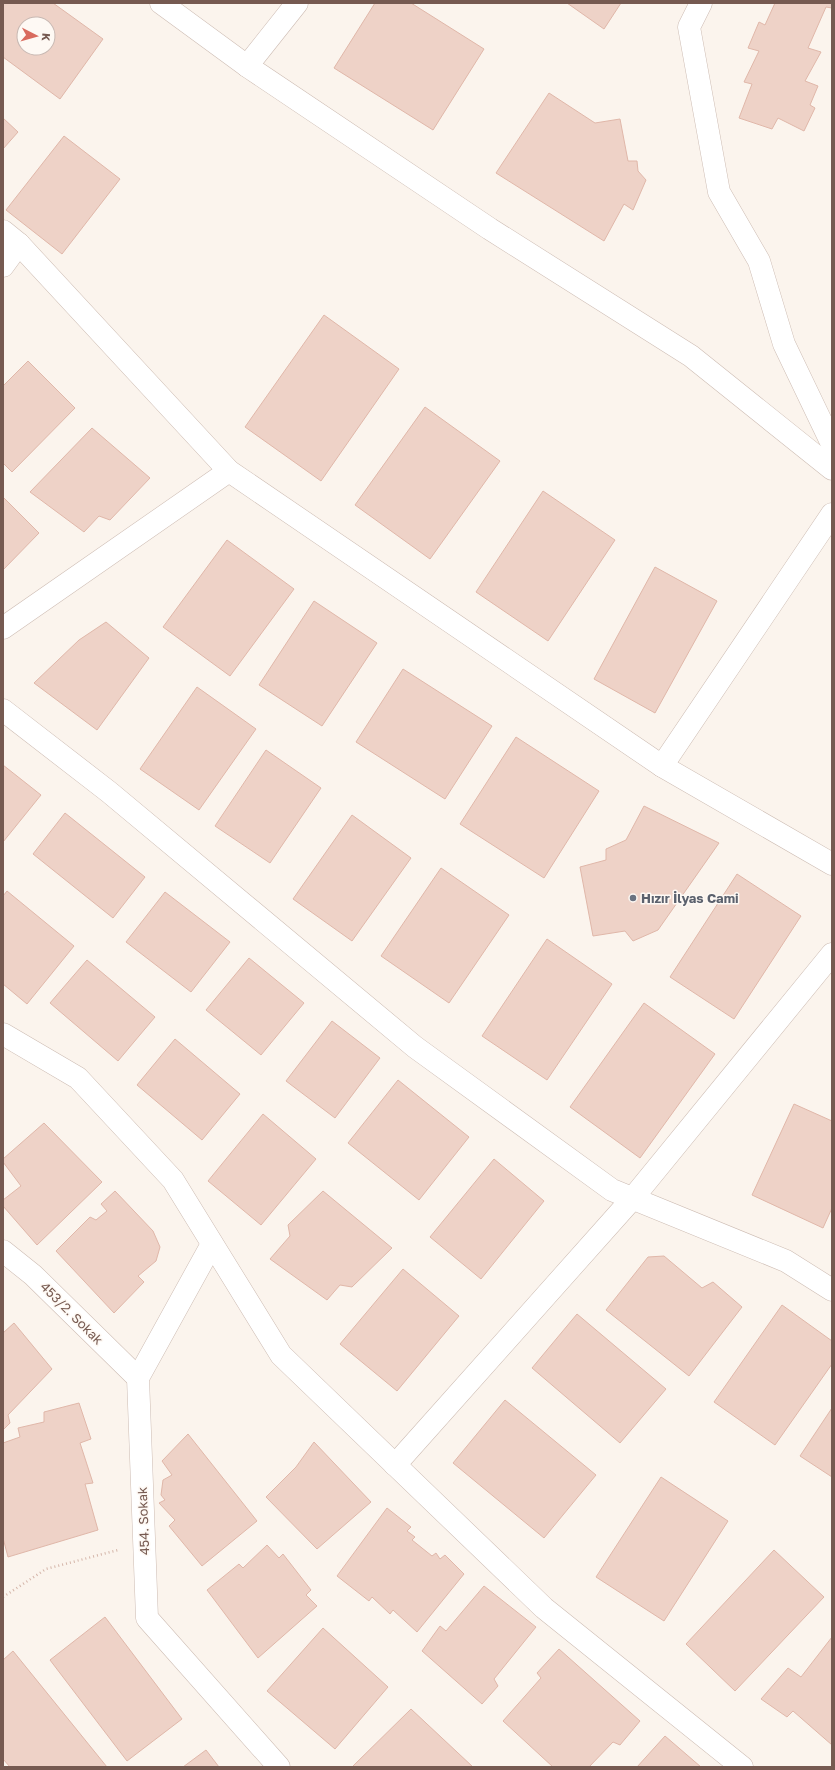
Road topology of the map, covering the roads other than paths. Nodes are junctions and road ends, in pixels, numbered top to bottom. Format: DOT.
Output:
graph roads {
  1 [pos="161,3"];
  2 [pos="297,3"];
  3 [pos="701,3"];
  4 [pos="248,66"];
  5 [pos="11,238"];
  6 [pos="3,266"];
  7 [pos="832,444"];
  8 [pos="832,469"];
  9 [pos="229,471"];
  10 [pos="832,514"];
  11 [pos="3,628"];
  12 [pos="3,710"];
  13 [pos="662,766"];
  14 [pos="832,864"];
  15 [pos="832,954"];
  16 [pos="3,1034"];
  17 [pos="632,1199"];
  18 [pos="212,1244"];
  19 [pos="3,1251"];
  20 [pos="832,1290"];
  21 [pos="138,1378"];
  22 [pos="395,1465"];
  23 [pos="279,1767"];
  24 [pos="742,1767"];
  1 -- 4 [label="street"];
  2 -- 4 [label="street"];
  3 -- 7 [label="street"];
  4 -- 8 [label="street"];
  5 -- 6 [label="street"];
  5 -- 9 [label="street"];
  9 -- 11 [label="street"];
  9 -- 13 [label="street"];
  10 -- 13 [label="street"];
  12 -- 17 [label="street"];
  13 -- 14 [label="street"];
  15 -- 17 [label="street"];
  16 -- 18 [label="street"];
  17 -- 20 [label="street"];
  17 -- 22 [label="street"];
  18 -- 21 [label="street"];
  18 -- 22 [label="street"];
  19 -- 21 [label="street, 453/2. Sokak"];
  21 -- 23 [label="street, 454. Sokak"];
  22 -- 24 [label="street"];
}
